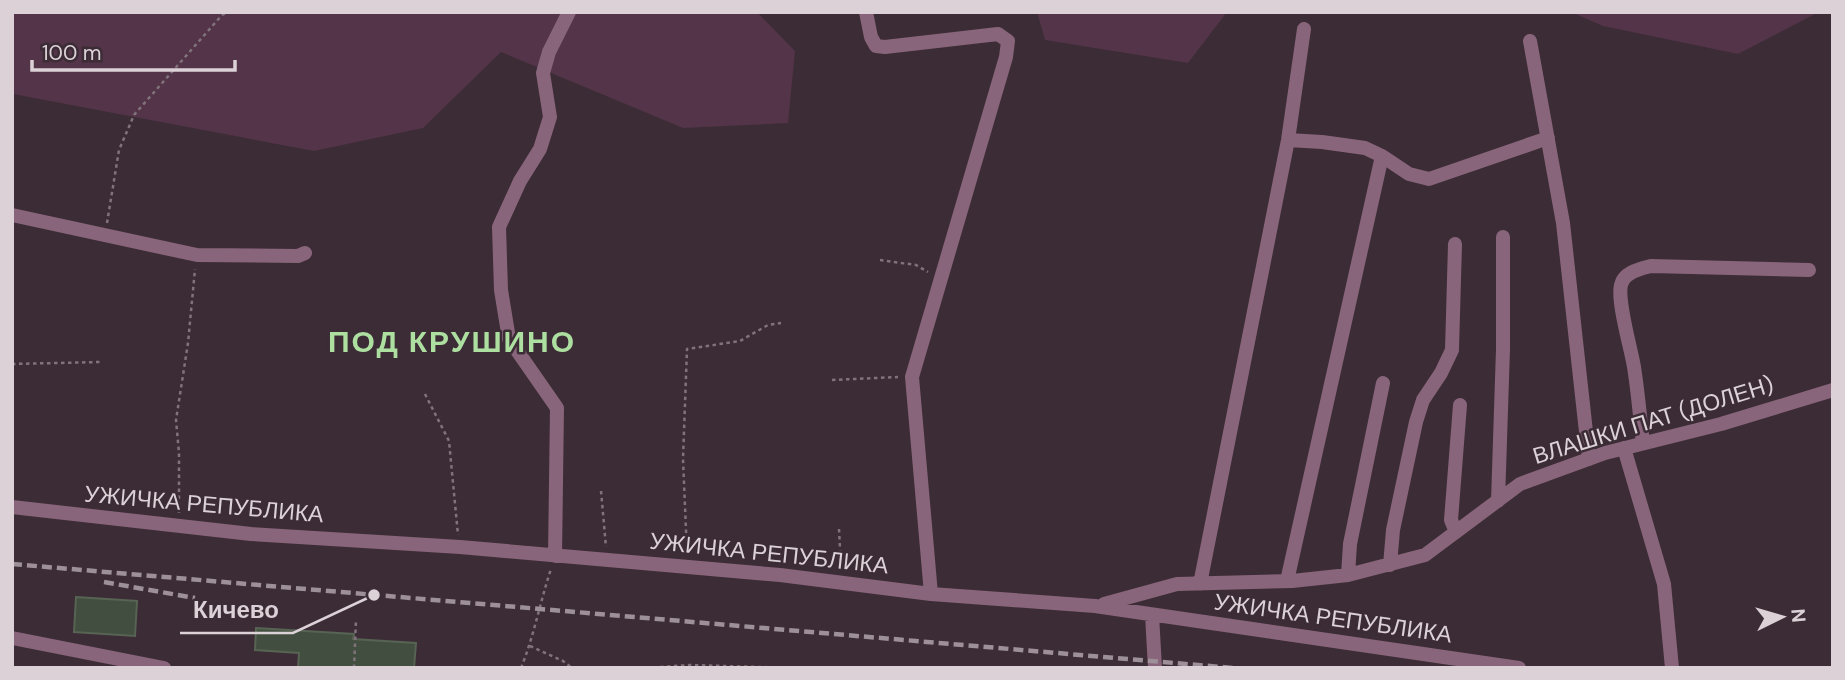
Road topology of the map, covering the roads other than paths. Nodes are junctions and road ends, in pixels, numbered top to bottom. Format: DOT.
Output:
graph roads {
  1 [pos="569,12"];
  2 [pos="866,12"];
  3 [pos="1304,29"];
  4 [pos="1530,41"];
  5 [pos="1548,138"];
  6 [pos="1288,139"];
  7 [pos="1382,156"];
  8 [pos="12,215"];
  9 [pos="1503,237"];
  10 [pos="1455,244"];
  11 [pos="305,253"];
  12 [pos="1809,270"];
  13 [pos="1382,383"];
  14 [pos="1833,390"];
  15 [pos="1460,405"];
  16 [pos="1643,443"];
  17 [pos="1624,448"];
  18 [pos="1589,459"];
  19 [pos="1498,501"];
  20 [pos="12,507"];
  21 [pos="1456,532"];
  22 [pos="555,556"];
  23 [pos="1390,565"];
  24 [pos="1348,575"];
  25 [pos="1287,581"];
  26 [pos="1200,584"];
  27 [pos="931,594"];
  28 [pos="1096,606"];
  29 [pos="1152,614"];
  30 [pos="12,638"];
  31 [pos="164,668"];
  32 [pos="1156,668"];
  33 [pos="1519,668"];
  34 [pos="1672,668"];
  1 -- 22 [label="street"];
  2 -- 27 [label="street"];
  3 -- 6 [label="street"];
  4 -- 5 [label="street"];
  5 -- 7 [label="street"];
  5 -- 18 [label="street"];
  6 -- 7 [label="street"];
  6 -- 26 [label="street"];
  7 -- 25 [label="street"];
  8 -- 11 [label="street"];
  9 -- 19 [label="street"];
  10 -- 23 [label="street"];
  12 -- 16 [label="street"];
  13 -- 24 [label="street"];
  14 -- 16 [label="street, ВЛАШКИ ПАТ (ДОЛЕН)"];
  15 -- 21 [label="street"];
  16 -- 17 [label="street, ВЛАШКИ ПАТ (ДОЛЕН)"];
  17 -- 18 [label="street, ВЛАШКИ ПАТ (ДОЛЕН)"];
  17 -- 34 [label="street"];
  18 -- 19 [label="street, ВЛАШКИ ПАТ (ДОЛЕН)"];
  19 -- 21 [label="street, ВЛАШКИ ПАТ (ДОЛЕН)"];
  20 -- 22 [label="street, УЖИЧКА РЕПУБЛИКА"];
  21 -- 23 [label="street, ВЛАШКИ ПАТ (ДОЛЕН)"];
  22 -- 27 [label="street, УЖИЧКА РЕПУБЛИКА"];
  23 -- 24 [label="street, ВЛАШКИ ПАТ (ДОЛЕН)"];
  24 -- 25 [label="street, ВЛАШКИ ПАТ (ДОЛЕН)"];
  25 -- 26 [label="street, ВЛАШКИ ПАТ (ДОЛЕН)"];
  26 -- 28 [label="street, ВЛАШКИ ПАТ (ДОЛЕН)"];
  27 -- 28 [label="street, УЖИЧКА РЕПУБЛИКА"];
  28 -- 29 [label="street, УЖИЧКА РЕПУБЛИКА"];
  29 -- 32 [label="street"];
  29 -- 33 [label="street, УЖИЧКА РЕПУБЛИКА"];
  30 -- 31 [label="street"];
}
